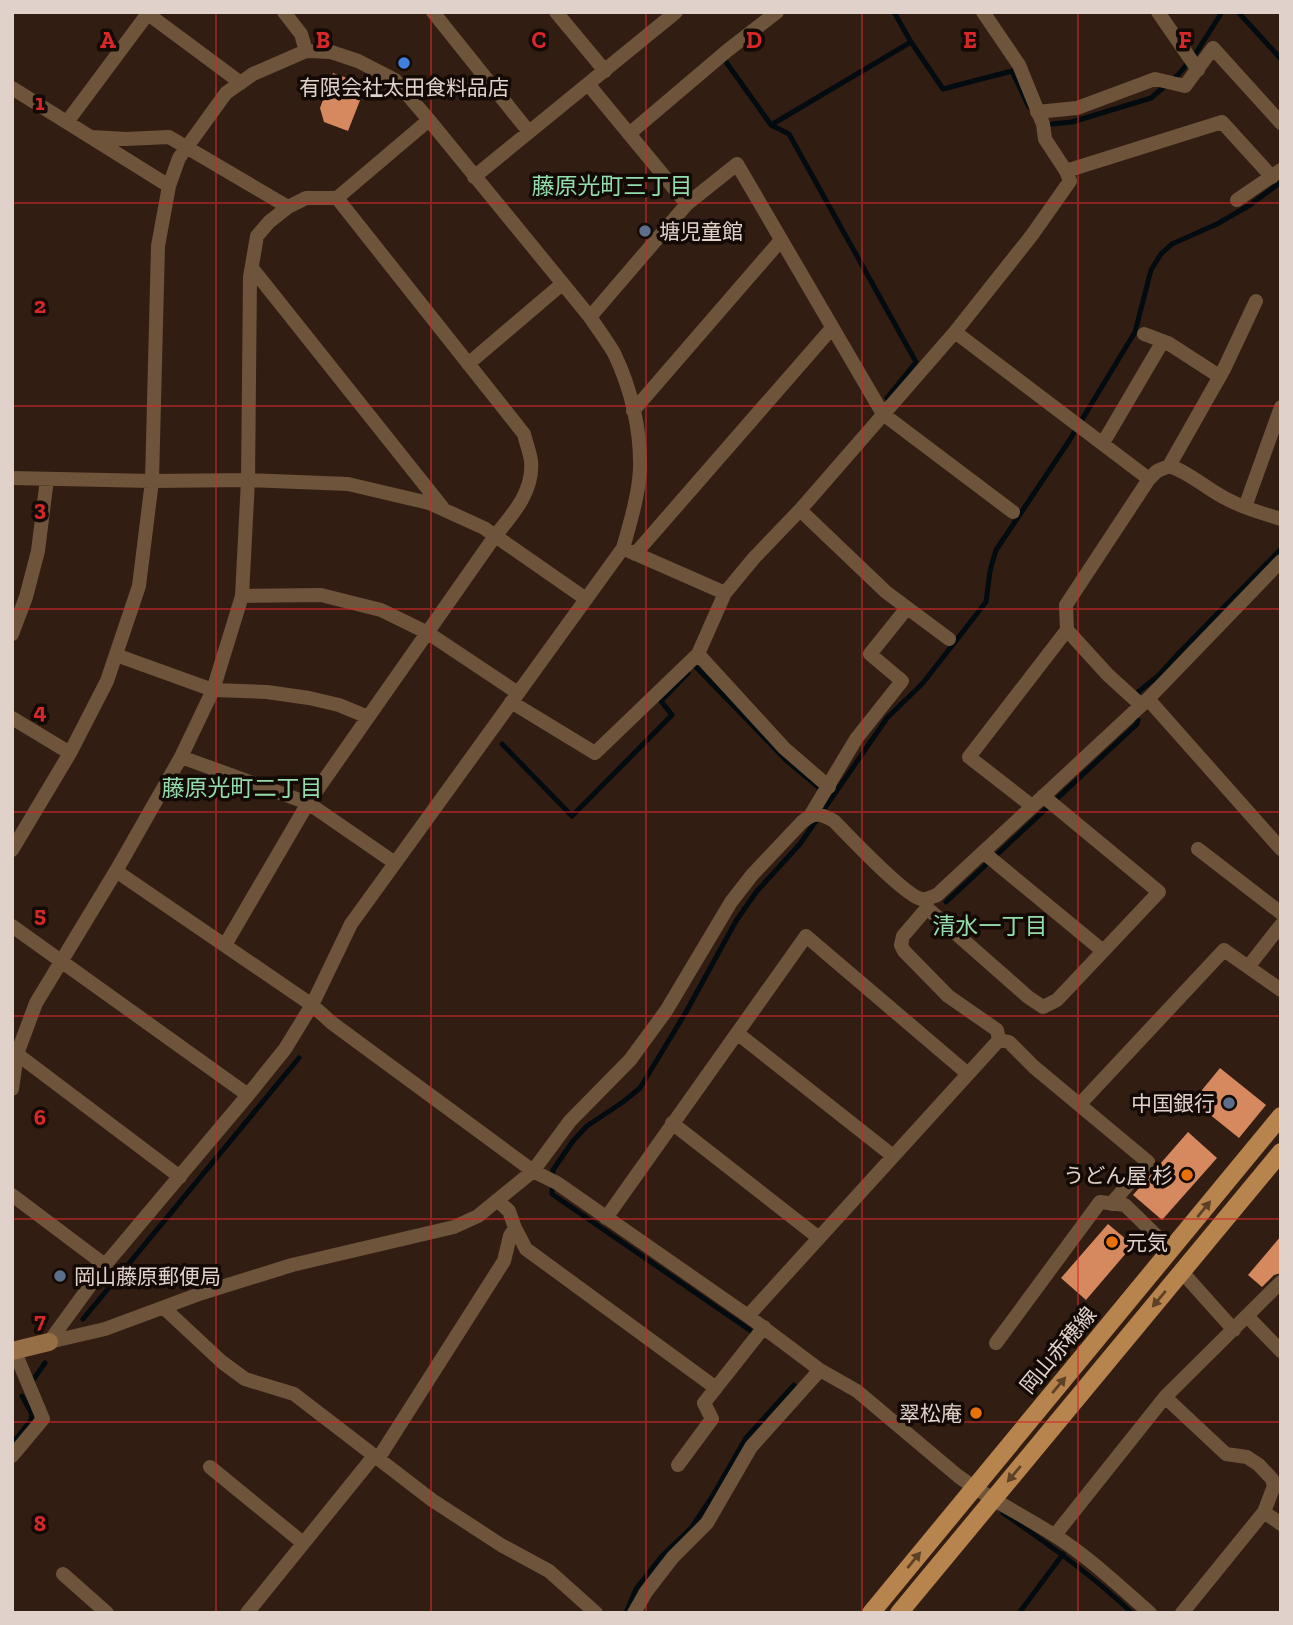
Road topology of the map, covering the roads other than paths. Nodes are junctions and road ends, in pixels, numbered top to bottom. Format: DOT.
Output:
graph roads {
  1 [pos="284,12"];
  2 [pos="433,12"];
  3 [pos="556,12"];
  4 [pos="676,12"];
  5 [pos="777,12"];
  6 [pos="983,12"];
  7 [pos="1158,12"];
  8 [pos="148,13"];
  9 [pos="306,51"];
  10 [pos="1193,63"];
  11 [pos="604,71"];
  12 [pos="241,83"];
  13 [pos="588,84"];
  14 [pos="12,88"];
  15 [pos="1037,112"];
  16 [pos="429,120"];
  17 [pos="67,122"];
  18 [pos="1281,123"];
  19 [pos="529,132"];
  20 [pos="629,134"];
  21 [pos="92,137"];
  22 [pos="186,148"];
  23 [pos="1066,171"];
  24 [pos="1276,173"];
  25 [pos="474,177"];
  26 [pos="169,186"];
  27 [pos="337,198"];
  28 [pos="1237,200"];
  29 [pos="687,204"];
  30 [pos="288,207"];
  31 [pos="781,240"];
  32 [pos="252,268"];
  33 [pos="562,284"];
  34 [pos="1256,301"];
  35 [pos="590,317"];
  36 [pos="832,328"];
  37 [pos="955,332"];
  38 [pos="1144,334"];
  39 [pos="1163,341"];
  40 [pos="468,364"];
  41 [pos="1219,376"];
  42 [pos="1281,407"];
  43 [pos="633,411"];
  44 [pos="883,414"];
  45 [pos="1103,443"];
  46 [pos="1168,466"];
  47 [pos="12,478"];
  48 [pos="47,479"];
  49 [pos="1149,479"];
  50 [pos="248,480"];
  51 [pos="152,481"];
  52 [pos="1245,507"];
  53 [pos="445,510"];
  54 [pos="800,510"];
  55 [pos="1013,512"];
  56 [pos="1281,519"];
  57 [pos="495,536"];
  58 [pos="629,551"];
  59 [pos="1281,561"];
  60 [pos="725,593"];
  61 [pos="242,596"];
  62 [pos="586,599"];
  63 [pos="907,608"];
  64 [pos="1067,630"];
  65 [pos="428,632"];
  66 [pos="12,634"];
  67 [pos="948,639"];
  68 [pos="698,654"];
  69 [pos="116,655"];
  70 [pos="213,690"];
  71 [pos="514,698"];
  72 [pos="1144,702"];
  73 [pos="368,717"];
  74 [pos="12,718"];
  75 [pos="70,753"];
  76 [pos="181,757"];
  77 [pos="826,790"];
  78 [pos="1044,802"];
  79 [pos="308,803"];
  80 [pos="818,816"];
  81 [pos="1198,849"];
  82 [pos="1281,849"];
  83 [pos="12,850"];
  84 [pos="989,857"];
  85 [pos="395,863"];
  86 [pos="116,871"];
  87 [pos="926,904"];
  88 [pos="1281,913"];
  89 [pos="1281,925"];
  90 [pos="12,926"];
  91 [pos="225,945"];
  92 [pos="1103,951"];
  93 [pos="61,962"];
  94 [pos="1248,967"];
  95 [pos="1281,990"];
  96 [pos="312,1005"];
  97 [pos="737,1032"];
  98 [pos="999,1040"];
  99 [pos="17,1054"];
  100 [pos="968,1074"];
  101 [pos="12,1089"];
  102 [pos="248,1095"];
  103 [pos="1080,1104"];
  104 [pos="1281,1116"];
  105 [pos="672,1124"];
  106 [pos="1281,1152"];
  107 [pos="893,1156"];
  108 [pos="180,1177"];
  109 [pos="545,1177"];
  110 [pos="12,1195"];
  111 [pos="497,1200"];
  112 [pos="1111,1203"];
  113 [pos="606,1218"];
  114 [pos="515,1228"];
  115 [pos="819,1238"];
  116 [pos="1171,1250"];
  117 [pos="105,1265"];
  118 [pos="1182,1272"];
  119 [pos="1281,1282"];
  120 [pos="164,1308"];
  121 [pos="748,1316"];
  122 [pos="1247,1316"];
  123 [pos="764,1327"];
  124 [pos="1234,1330"];
  125 [pos="49,1342"];
  126 [pos="996,1343"];
  127 [pos="13,1350"];
  128 [pos="1281,1351"];
  129 [pos="820,1370"];
  130 [pos="716,1388"];
  131 [pos="1165,1397"];
  132 [pos="12,1456"];
  133 [pos="376,1457"];
  134 [pos="678,1465"];
  135 [pos="210,1467"];
  136 [pos="973,1488"];
  137 [pos="993,1499"];
  138 [pos="1264,1513"];
  139 [pos="1281,1524"];
  140 [pos="1055,1535"];
  141 [pos="303,1543"];
  142 [pos="63,1574"];
  143 [pos="107,1613"];
  144 [pos="247,1613"];
  145 [pos="596,1613"];
  146 [pos="634,1613"];
  147 [pos="871,1613"];
  148 [pos="899,1613"];
  149 [pos="1150,1613"];
  150 [pos="1182,1613"];
  1 -- 9 [label="street"];
  2 -- 19 [label="street"];
  3 -- 11 [label="street"];
  4 -- 11 [label="street"];
  5 -- 20 [label="street"];
  6 -- 15 [label="street"];
  7 -- 10 [label="street"];
  8 -- 12 [label="street"];
  8 -- 17 [label="street"];
  9 -- 12 [label="street"];
  9 -- 16 [label="street"];
  10 -- 15 [label="street"];
  10 -- 18 [label="street"];
  11 -- 13 [label="street"];
  12 -- 22 [label="street"];
  13 -- 19 [label="street"];
  13 -- 20 [label="street"];
  14 -- 17 [label="street"];
  15 -- 23 [label="street"];
  16 -- 25 [label="street"];
  16 -- 27 [label="street"];
  17 -- 21 [label="street"];
  19 -- 25 [label="street"];
  20 -- 29 [label="street"];
  21 -- 22 [label="street"];
  21 -- 26 [label="street"];
  22 -- 26 [label="street"];
  22 -- 30 [label="street"];
  23 -- 24 [label="street"];
  23 -- 37 [label="street"];
  24 -- 28 [label="street"];
  25 -- 33 [label="street"];
  26 -- 51 [label="street"];
  27 -- 30 [label="street"];
  27 -- 40 [label="street"];
  29 -- 31 [label="street"];
  29 -- 35 [label="street"];
  30 -- 32 [label="street"];
  31 -- 36 [label="street"];
  31 -- 43 [label="street"];
  32 -- 50 [label="street"];
  32 -- 53 [label="street"];
  33 -- 35 [label="street"];
  33 -- 40 [label="street"];
  34 -- 41 [label="street"];
  35 -- 43 [label="street"];
  36 -- 44 [label="street"];
  36 -- 58 [label="street"];
  37 -- 44 [label="street"];
  37 -- 45 [label="street"];
  38 -- 39 [label="street"];
  39 -- 41 [label="street"];
  39 -- 45 [label="street"];
  40 -- 57 [label="street"];
  41 -- 46 [label="street"];
  42 -- 52 [label="street"];
  43 -- 58 [label="street"];
  44 -- 54 [label="street"];
  44 -- 55 [label="street"];
  45 -- 49 [label="street"];
  46 -- 49 [label="street"];
  46 -- 52 [label="street"];
  47 -- 48 [label="street"];
  48 -- 51 [label="street"];
  48 -- 66 [label="street"];
  49 -- 64 [label="street"];
  50 -- 51 [label="street"];
  50 -- 53 [label="street"];
  50 -- 61 [label="street"];
  51 -- 69 [label="street"];
  52 -- 56 [label="street"];
  53 -- 57 [label="street"];
  54 -- 60 [label="street"];
  54 -- 63 [label="street"];
  57 -- 62 [label="street"];
  57 -- 65 [label="street"];
  58 -- 60 [label="street"];
  58 -- 62 [label="street"];
  59 -- 72 [label="street"];
  60 -- 68 [label="street"];
  61 -- 65 [label="street"];
  61 -- 70 [label="street"];
  62 -- 71 [label="street"];
  63 -- 67 [label="street"];
  63 -- 77 [label="street"];
  64 -- 72 [label="street"];
  64 -- 78 [label="street"];
  65 -- 71 [label="street"];
  65 -- 73 [label="street"];
  68 -- 71 [label="street"];
  68 -- 77 [label="street"];
  69 -- 70 [label="street"];
  69 -- 75 [label="street"];
  70 -- 73 [label="street"];
  70 -- 76 [label="street"];
  71 -- 85 [label="street"];
  72 -- 78 [label="street"];
  72 -- 82 [label="street"];
  73 -- 79 [label="street"];
  74 -- 75 [label="street"];
  75 -- 83 [label="street"];
  76 -- 79 [label="street"];
  76 -- 86 [label="street"];
  77 -- 80 [label="street"];
  78 -- 84 [label="street"];
  78 -- 92 [label="street"];
  79 -- 85 [label="street"];
  79 -- 91 [label="street"];
  80 -- 87 [label="street"];
  80 -- 109 [label="street"];
  81 -- 88 [label="street"];
  84 -- 87 [label="street"];
  84 -- 92 [label="street"];
  85 -- 96 [label="street"];
  86 -- 91 [label="street"];
  86 -- 93 [label="street"];
  87 -- 92 [label="street"];
  87 -- 98 [label="street"];
  89 -- 94 [label="street"];
  90 -- 93 [label="street"];
  91 -- 96 [label="street"];
  93 -- 99 [label="street"];
  93 -- 102 [label="street"];
  94 -- 95 [label="street"];
  94 -- 103 [label="street"];
  96 -- 102 [label="street"];
  96 -- 109 [label="street"];
  97 -- 100 [label="street"];
  97 -- 105 [label="street"];
  97 -- 107 [label="street"];
  98 -- 100 [label="street"];
  98 -- 103 [label="street"];
  99 -- 101 [label="street"];
  99 -- 108 [label="street"];
  100 -- 107 [label="street"];
  102 -- 108 [label="street"];
  103 -- 112 [label="street"];
  116 -- 104 [label="main road, 岡山赤穂線, one-way"];
  105 -- 113 [label="street"];
  105 -- 115 [label="street"];
  106 -- 118 [label="main road"];
  107 -- 115 [label="street"];
  108 -- 117 [label="street"];
  109 -- 111 [label="street"];
  109 -- 113 [label="street"];
  110 -- 117 [label="street"];
  111 -- 114 [label="street"];
  111 -- 120 [label="street"];
  112 -- 116 [label="street"];
  112 -- 126 [label="street"];
  113 -- 121 [label="street"];
  114 -- 130 [label="street"];
  114 -- 133 [label="street"];
  115 -- 121 [label="street"];
  136 -- 116 [label="main road, 岡山赤穂線, one-way"];
  117 -- 125 [label="street"];
  118 -- 124 [label="street"];
  118 -- 137 [label="main road, one-way"];
  119 -- 122 [label="street"];
  120 -- 125 [label="street"];
  120 -- 133 [label="street"];
  121 -- 123 [label="street"];
  122 -- 124 [label="street"];
  122 -- 128 [label="street"];
  123 -- 129 [label="street"];
  123 -- 130 [label="street"];
  124 -- 131 [label="street"];
  125 -- 127 [label="street"];
  127 -- 132 [label="street"];
  129 -- 136 [label="street"];
  129 -- 146 [label="street"];
  130 -- 134 [label="street"];
  131 -- 138 [label="street"];
  131 -- 140 [label="street"];
  133 -- 141 [label="street"];
  133 -- 145 [label="street"];
  135 -- 141 [label="street"];
  136 -- 137 [label="street"];
  147 -- 136 [label="main road, 岡山赤穂線, one-way"];
  137 -- 140 [label="street"];
  137 -- 148 [label="main road"];
  138 -- 139 [label="street"];
  138 -- 150 [label="street"];
  140 -- 149 [label="street"];
  141 -- 144 [label="street"];
  142 -- 143 [label="street"];
}
